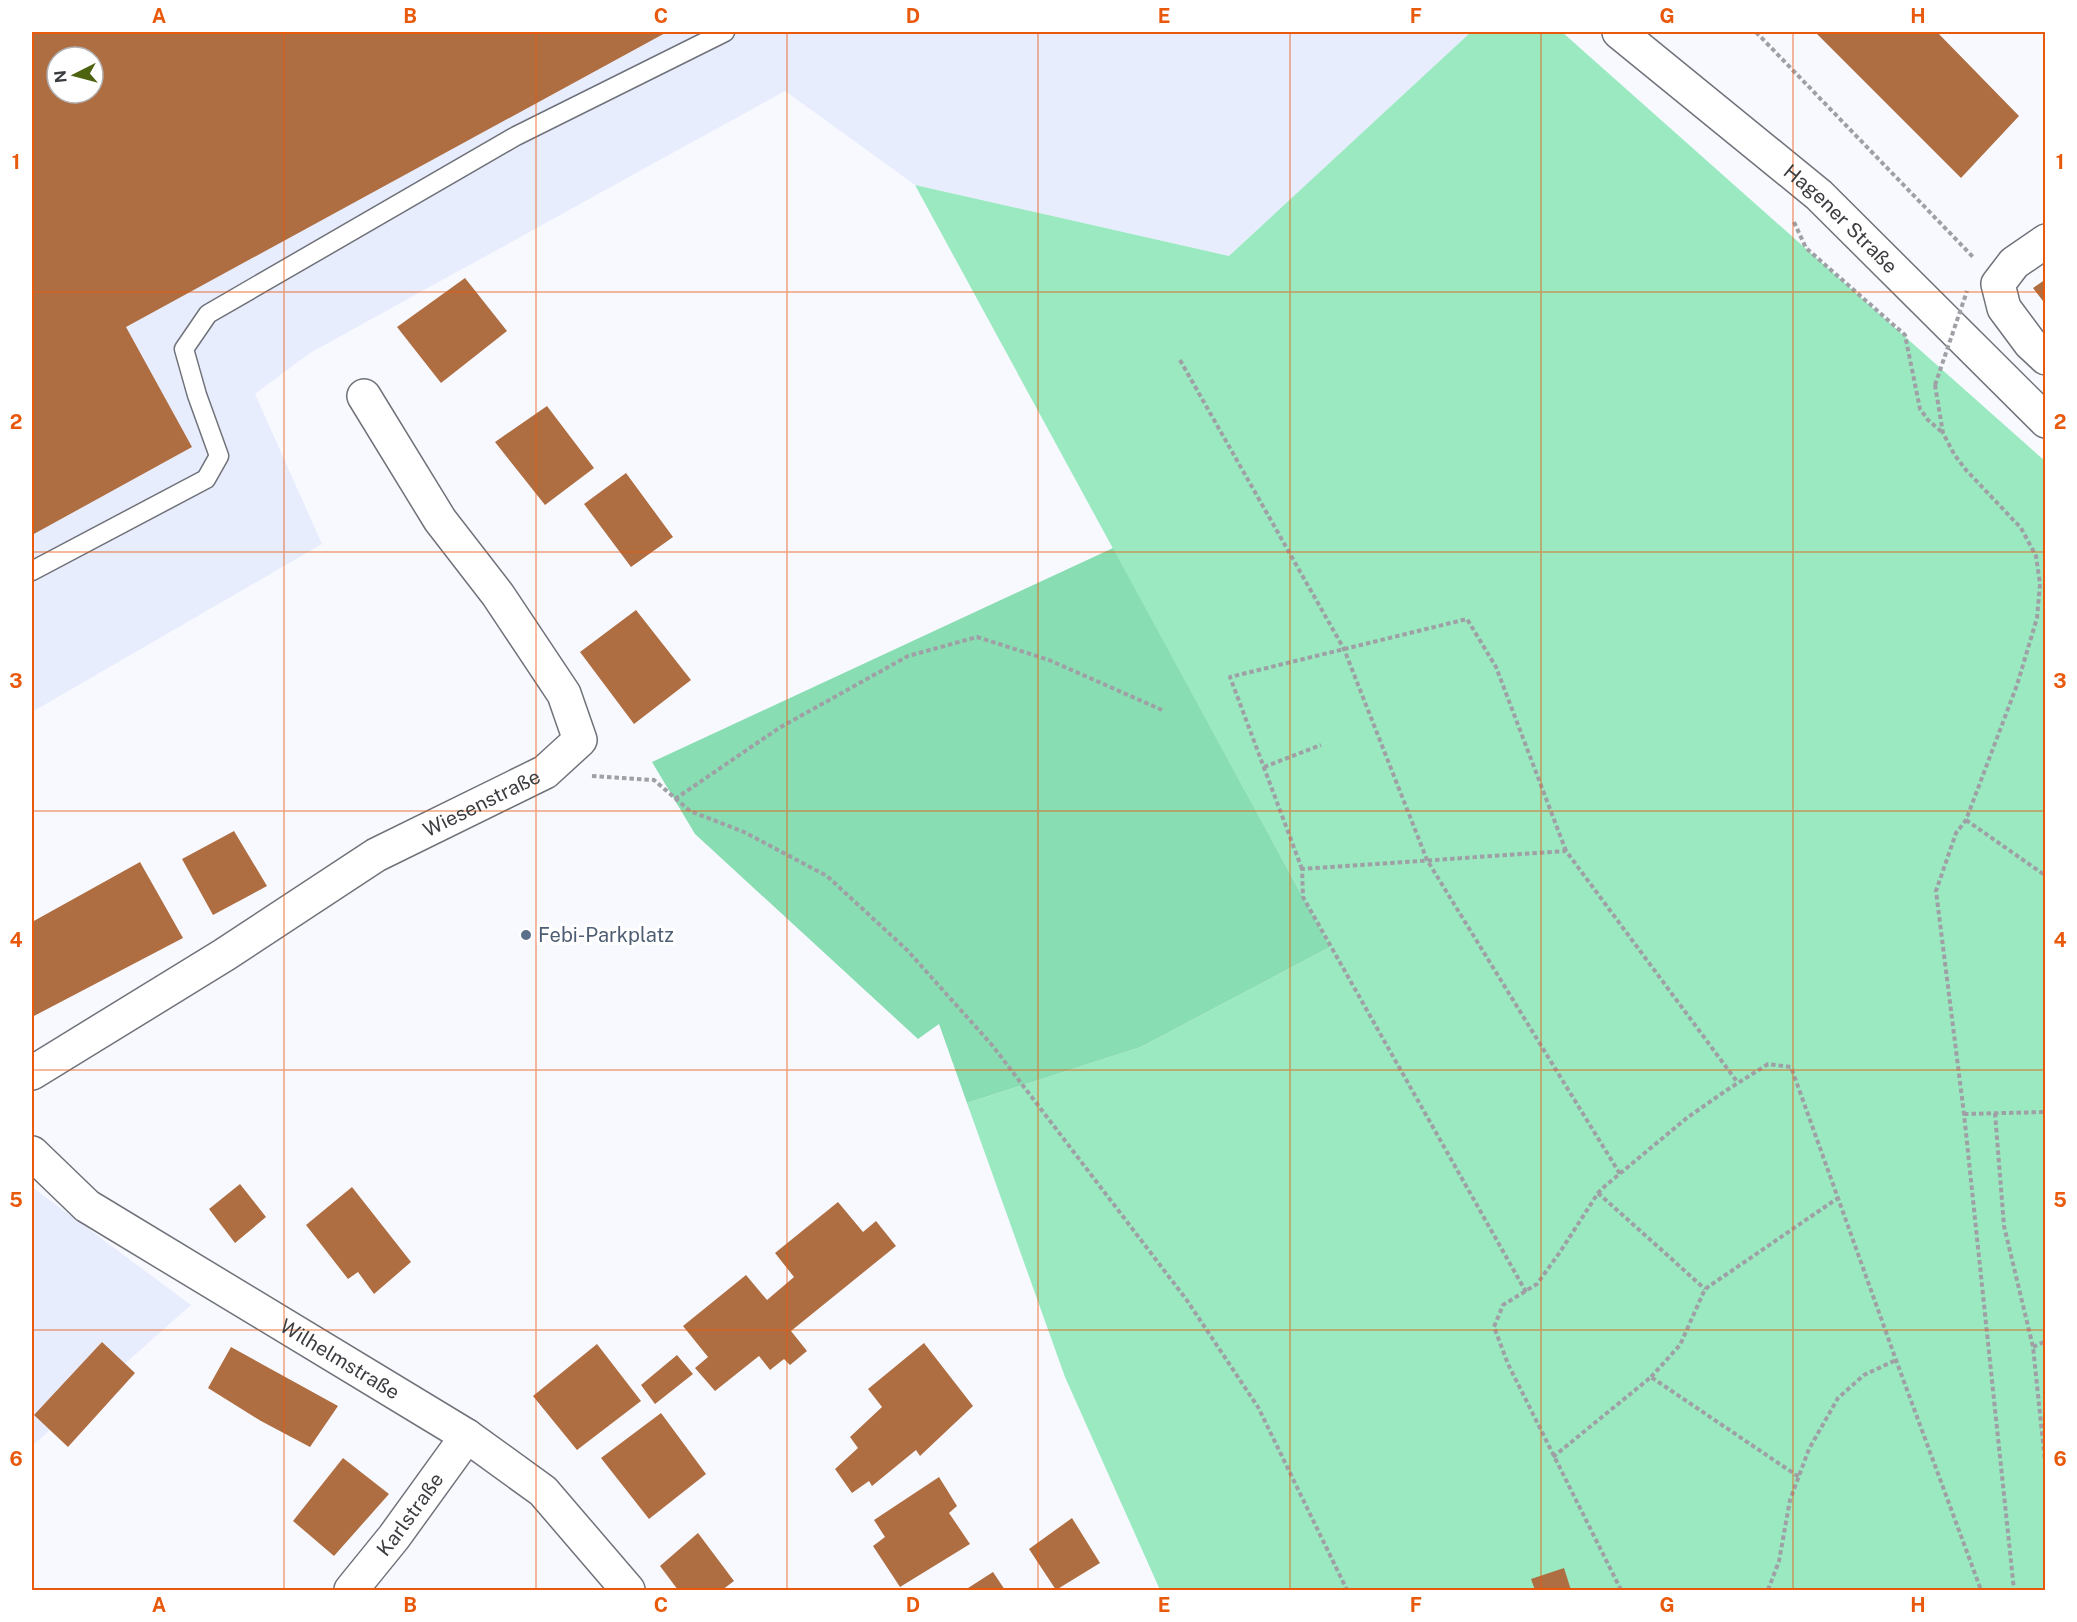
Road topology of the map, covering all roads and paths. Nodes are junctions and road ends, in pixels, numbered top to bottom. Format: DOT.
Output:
graph roads {
  1 [pos="725,32"];
  2 [pos="1619,32"];
  3 [pos="1756,32"];
  4 [pos="2046,240"];
  5 [pos="1806,248"];
  6 [pos="1998,284"];
  7 [pos="1967,291"];
  8 [pos="2046,358"];
  9 [pos="1180,360"];
  10 [pos="364,396"];
  11 [pos="2046,422"];
  12 [pos="1943,433"];
  13 [pos="32,571"];
  14 [pos="1344,649"];
  15 [pos="1162,710"];
  16 [pos="1321,745"];
  17 [pos="1264,767"];
  18 [pos="545,772"];
  19 [pos="675,799"];
  20 [pos="1966,820"];
  21 [pos="1566,851"];
  22 [pos="1427,860"];
  23 [pos="1302,869"];
  24 [pos="2046,876"];
  25 [pos="32,1072"];
  26 [pos="1738,1083"];
  27 [pos="2046,1112"];
  28 [pos="1995,1113"];
  29 [pos="1964,1114"];
  30 [pos="32,1153"];
  31 [pos="1620,1174"];
  32 [pos="1598,1193"];
  33 [pos="1838,1198"];
  34 [pos="1705,1289"];
  35 [pos="1526,1292"];
  36 [pos="2046,1341"];
  37 [pos="2033,1347"];
  38 [pos="1896,1360"];
  39 [pos="1651,1377"];
  40 [pos="467,1436"];
  41 [pos="1553,1458"];
  42 [pos="2045,1458"];
  43 [pos="2046,1471"];
  44 [pos="1799,1477"];
  45 [pos="351,1590"];
  46 [pos="628,1590"];
  47 [pos="1347,1590"];
  48 [pos="1621,1590"];
  49 [pos="1768,1590"];
  50 [pos="1981,1590"];
  51 [pos="2014,1590"];
  1 -- 13 [label="lane"];
  2 -- 11 [label="street, Hagener Straße"];
  3 -- 6 [label="path"];
  4 -- 6 [label="street"];
  5 -- 12 [label="path"];
  6 -- 8 [label="street"];
  7 -- 12 [label="path, bridge"];
  9 -- 14 [label="path"];
  10 -- 18 [label="street, Wiesenstraße"];
  12 -- 20 [label="path"];
  14 -- 17 [label="path"];
  14 -- 21 [label="path"];
  14 -- 22 [label="path"];
  15 -- 19 [label="path"];
  16 -- 17 [label="path"];
  17 -- 23 [label="path"];
  18 -- 19 [label="path"];
  18 -- 25 [label="street, Wiesenstraße"];
  19 -- 47 [label="path"];
  20 -- 24 [label="path"];
  20 -- 29 [label="path"];
  21 -- 22 [label="path"];
  21 -- 26 [label="path"];
  22 -- 23 [label="path"];
  22 -- 31 [label="path"];
  23 -- 35 [label="path"];
  26 -- 31 [label="path"];
  26 -- 33 [label="path"];
  27 -- 28 [label="path"];
  28 -- 29 [label="path"];
  28 -- 37 [label="path"];
  29 -- 51 [label="path"];
  30 -- 40 [label="street, Wilhelmstraße"];
  31 -- 32 [label="path"];
  32 -- 34 [label="path"];
  32 -- 35 [label="path"];
  33 -- 34 [label="path"];
  33 -- 38 [label="path"];
  34 -- 39 [label="path"];
  35 -- 41 [label="path"];
  36 -- 37 [label="path"];
  37 -- 42 [label="path"];
  38 -- 44 [label="path"];
  38 -- 50 [label="path"];
  39 -- 41 [label="path"];
  39 -- 44 [label="path"];
  40 -- 45 [label="street, Karlstraße"];
  40 -- 46 [label="street, Wilhelmstraße"];
  41 -- 48 [label="path"];
  42 -- 43 [label="path"];
  44 -- 49 [label="path"];
}
